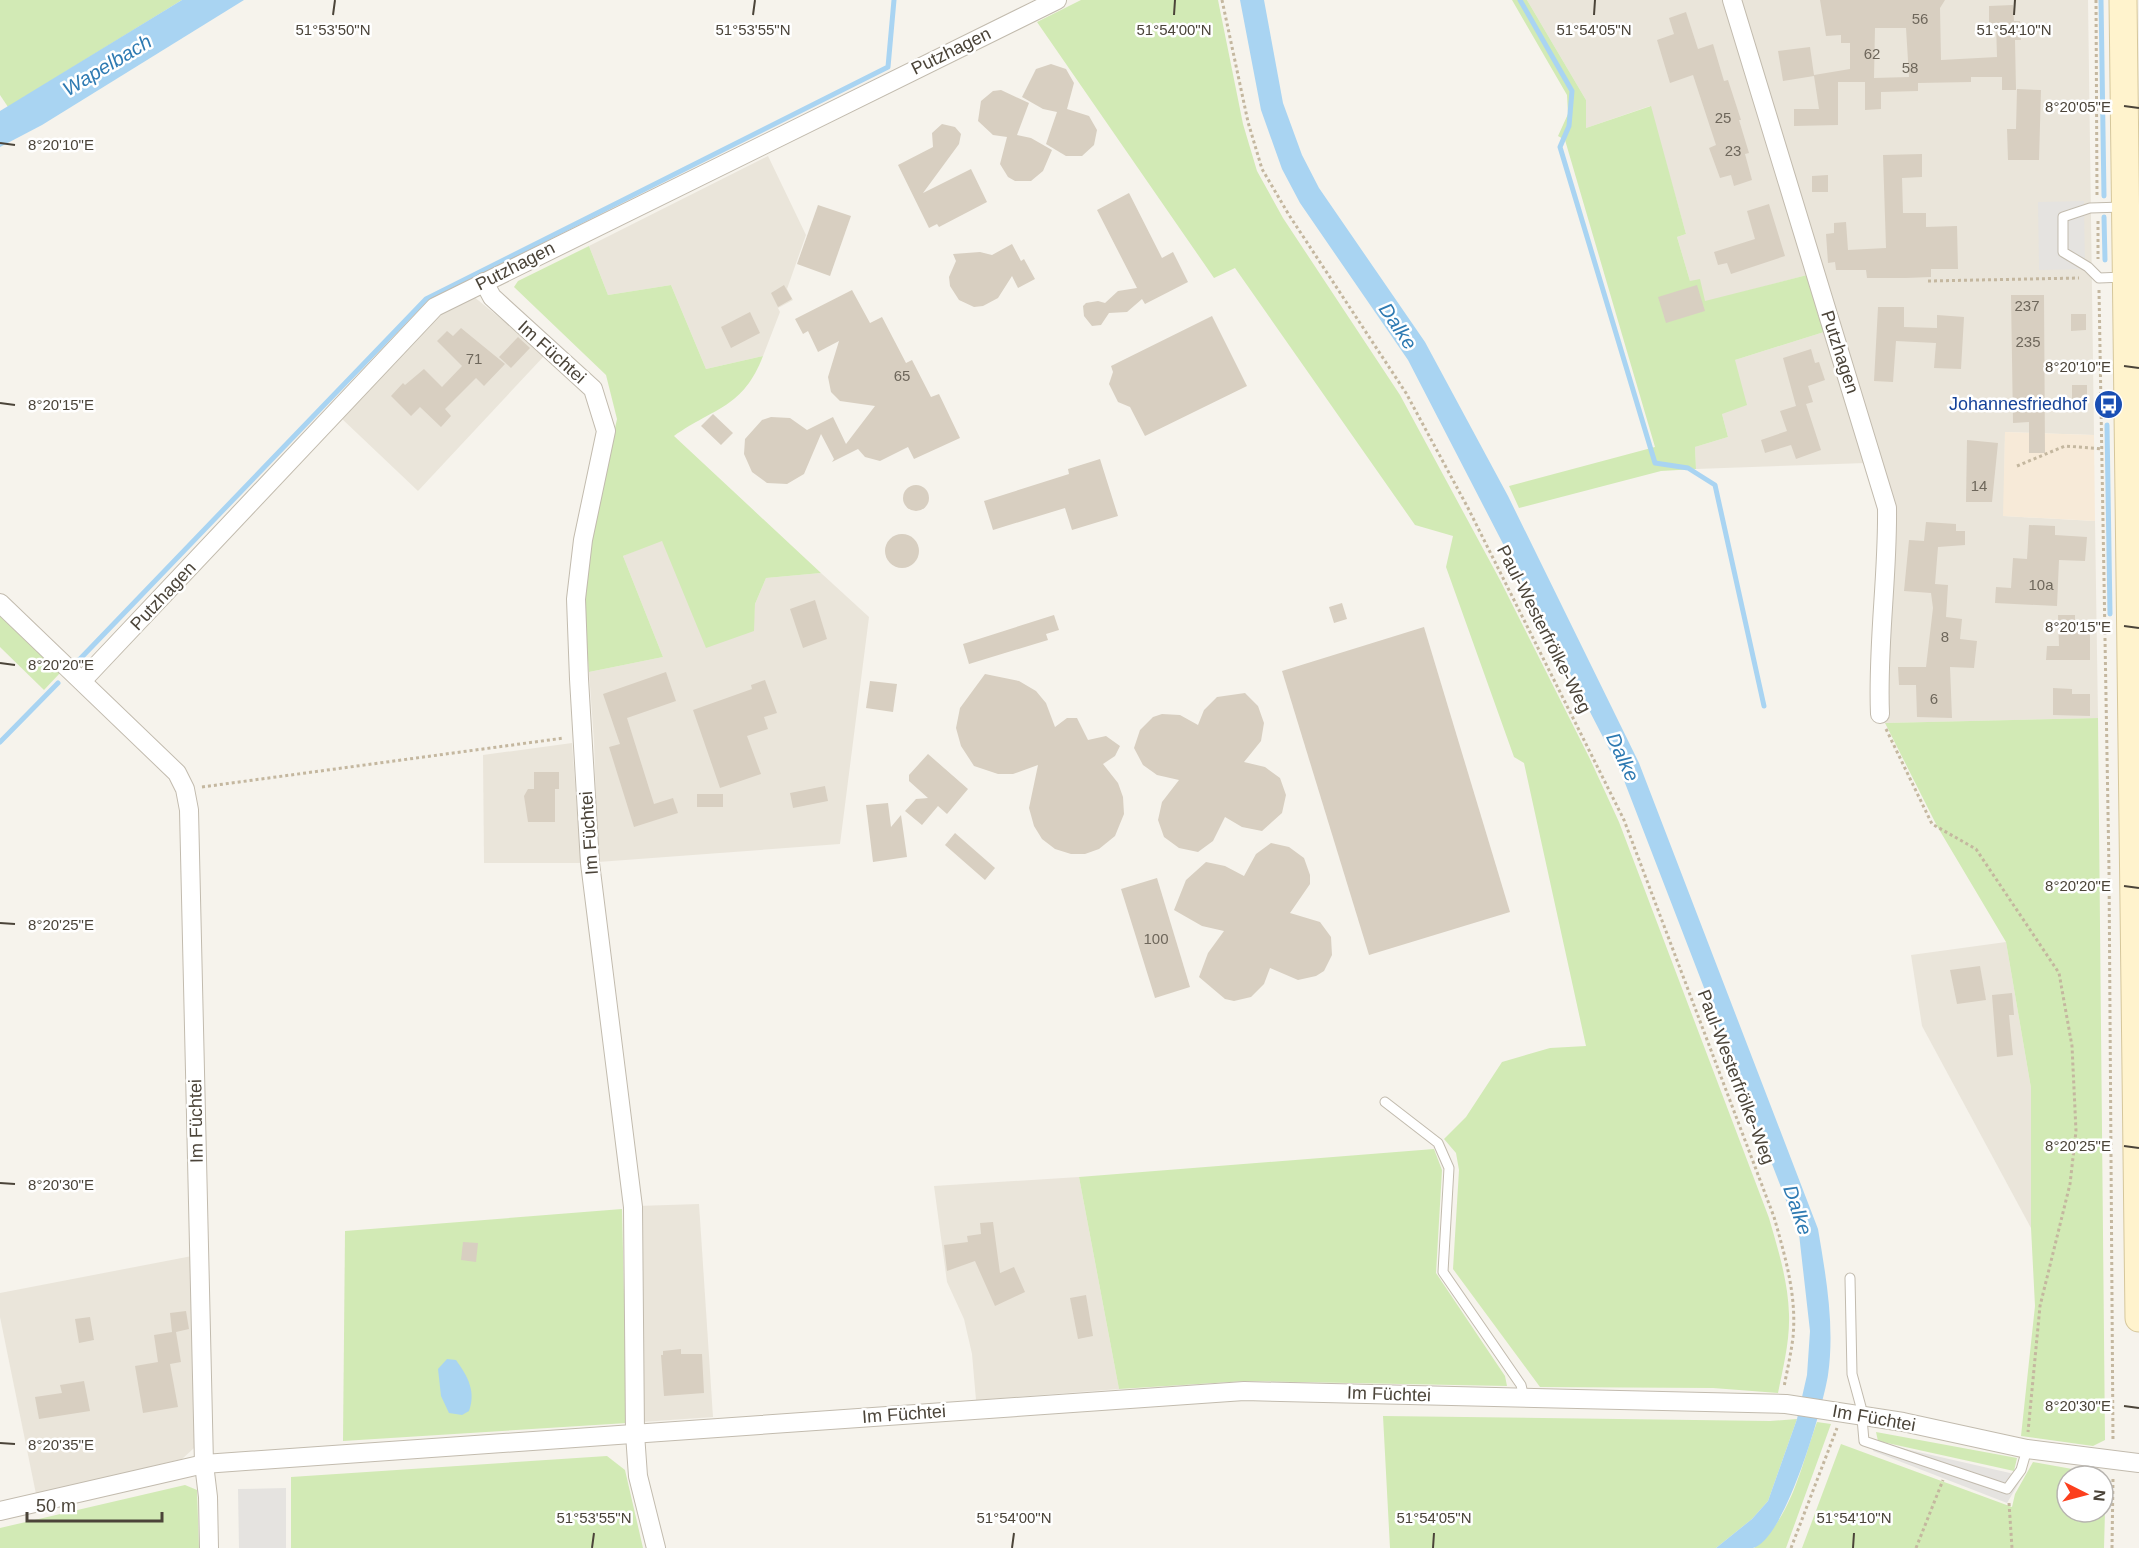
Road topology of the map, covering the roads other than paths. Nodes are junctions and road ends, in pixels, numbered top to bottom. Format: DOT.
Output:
graph roads {
  1 [pos="1057,0"];
  2 [pos="1732,0"];
  3 [pos="2123,0"];
  4 [pos="2125,207"];
  5 [pos="2126,277"];
  6 [pos="484,282"];
  7 [pos="0,603"];
  8 [pos="2135,675"];
  9 [pos="82,681"];
  10 [pos="1880,714"];
  11 [pos="2136,883"];
  12 [pos="1385,1102"];
  13 [pos="1850,1278"];
  14 [pos="2139,1318"];
  15 [pos="1524,1398"];
  16 [pos="1847,1413"];
  17 [pos="635,1434"];
  18 [pos="2026,1449"];
  19 [pos="2139,1463"];
  20 [pos="204,1464"];
  21 [pos="0,1511"];
  22 [pos="209,1548"];
  23 [pos="656,1548"];
  1 -- 6 [label="street, Putzhagen"];
  2 -- 10 [label="street, Putzhagen"];
  3 -- 4 [label="main road"];
  4 -- 5 [label="main road"];
  4 -- 5 [label="lane"];
  5 -- 8 [label="main road"];
  6 -- 9 [label="street, Putzhagen"];
  6 -- 17 [label="street, Im Füchtei"];
  7 -- 9 [label="street, Im Füchtei"];
  8 -- 11 [label="main road"];
  9 -- 20 [label="street, Im Füchtei"];
  11 -- 14 [label="main road"];
  12 -- 15 [label="lane"];
  13 -- 16 [label="lane"];
  15 -- 16 [label="street, Im Füchtei"];
  15 -- 17 [label="street, Im Füchtei"];
  16 -- 18 [label="street, Im Füchtei"];
  16 -- 18 [label="lane"];
  17 -- 20 [label="street, Im Füchtei"];
  17 -- 23 [label="street"];
  18 -- 19 [label="street, Im Füchtei"];
  20 -- 21 [label="street, Im Füchtei"];
  20 -- 22 [label="street, Im Füchtei"];
}
